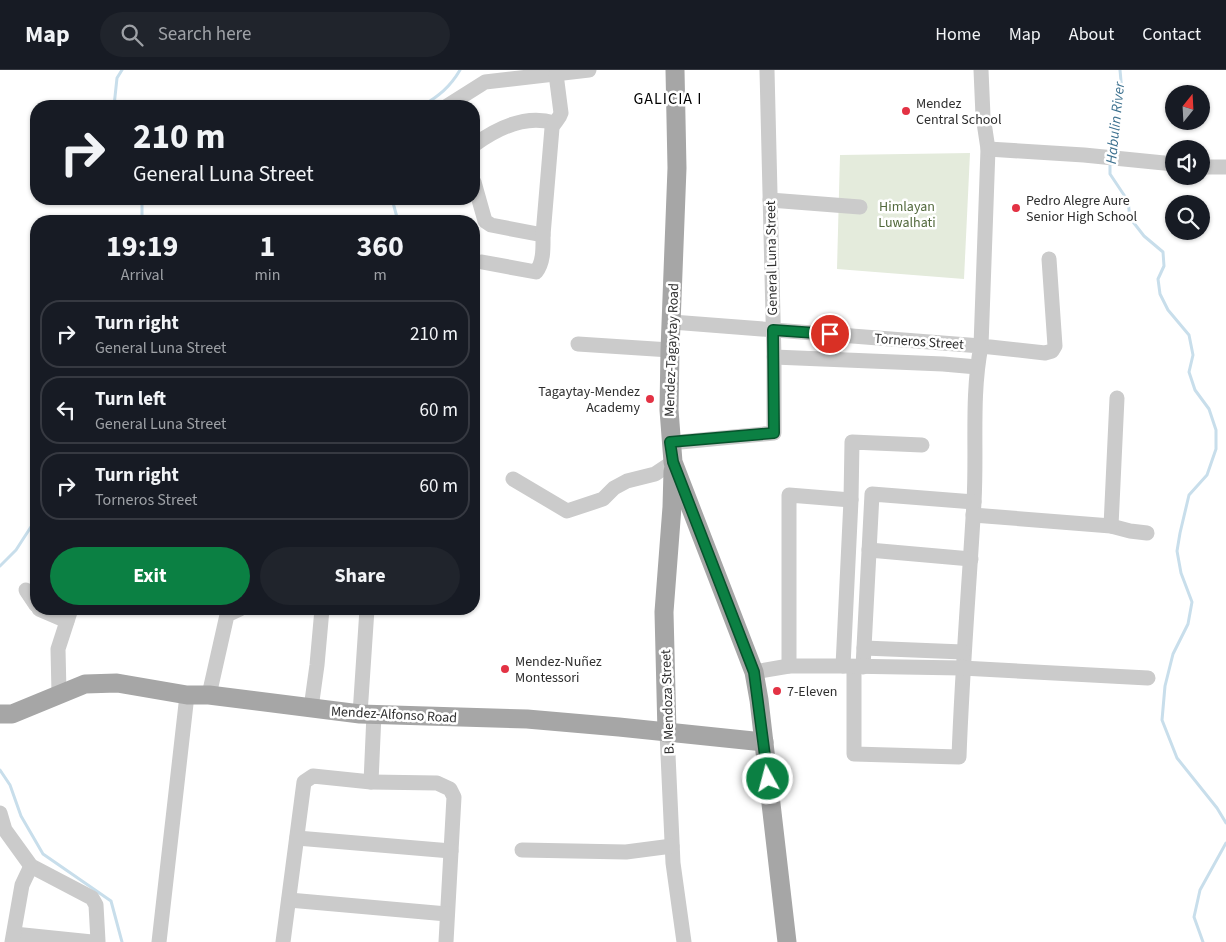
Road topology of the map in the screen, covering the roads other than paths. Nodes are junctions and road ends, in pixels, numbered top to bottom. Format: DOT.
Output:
graph roads {
  1 [pos="589,70"];
  2 [pos="675,70"];
  3 [pos="767,70"];
  4 [pos="981,70"];
  5 [pos="556,74"];
  6 [pos="456,100"];
  7 [pos="554,123"];
  8 [pos="480,141"];
  9 [pos="988,149"];
  10 [pos="1165,163"];
  11 [pos="1210,167"];
  12 [pos="1226,167"];
  13 [pos="770,200"];
  14 [pos="480,203"];
  15 [pos="860,207"];
  16 [pos="543,235"];
  17 [pos="1049,259"];
  18 [pos="482,262"];
  19 [pos="672,322"];
  20 [pos="773,330"];
  21 [pos="578,344"];
  22 [pos="981,346"];
  23 [pos="670,350"];
  24 [pos="774,357"];
  25 [pos="977,367"];
  26 [pos="1117,398"];
  27 [pos="670,442"];
  28 [pos="922,445"];
  29 [pos="673,462"];
  30 [pos="513,479"];
  31 [pos="851,500"];
  32 [pos="974,508"];
  33 [pos="693,512"];
  34 [pos="672,513"];
  35 [pos="1111,526"];
  36 [pos="1147,533"];
  37 [pos="869,550"];
  38 [pos="971,559"];
  39 [pos="26,590"];
  40 [pos="30,596"];
  41 [pos="69,615"];
  42 [pos="227,615"];
  43 [pos="321,615"];
  44 [pos="367,615"];
  45 [pos="864,648"];
  46 [pos="963,652"];
  47 [pos="789,666"];
  48 [pos="853,667"];
  49 [pos="962,668"];
  50 [pos="754,672"];
  51 [pos="1148,678"];
  52 [pos="59,693"];
  53 [pos="187,695"];
  54 [pos="209,695"];
  55 [pos="311,708"];
  56 [pos="6,714"];
  57 [pos="367,714"];
  58 [pos="667,733"];
  59 [pos="764,742"];
  60 [pos="371,782"];
  61 [pos="0,813"];
  62 [pos="297,838"];
  63 [pos="672,846"];
  64 [pos="451,850"];
  65 [pos="522,850"];
  66 [pos="31,866"];
  67 [pos="289,900"];
  68 [pos="447,914"];
  69 [pos="13,938"];
  70 [pos="93,942"];
  71 [pos="159,942"];
  72 [pos="283,942"];
  73 [pos="446,942"];
  74 [pos="684,942"];
  75 [pos="788,942"];
  1 -- 5 [label="street"];
  2 -- 19 [label="main road, Mendez-Tagaytay Road"];
  3 -- 13 [label="street, General Luna Street"];
  4 -- 9 [label="street"];
  5 -- 6 [label="street"];
  5 -- 7 [label="street"];
  7 -- 8 [label="street"];
  7 -- 16 [label="street"];
  9 -- 10 [label="street"];
  9 -- 22 [label="street"];
  11 -- 12 [label="street"];
  13 -- 15 [label="street"];
  13 -- 20 [label="street, General Luna Street"];
  14 -- 16 [label="street"];
  16 -- 18 [label="street"];
  17 -- 22 [label="street"];
  19 -- 20 [label="street, Torneros Street"];
  19 -- 23 [label="main road, Mendez-Tagaytay Road"];
  20 -- 22 [label="street, Torneros Street"];
  20 -- 24 [label="street, General Luna Street"];
  21 -- 23 [label="street"];
  22 -- 25 [label="street, Torneros Street"];
  23 -- 27 [label="main road, Mendez-Tagaytay Road"];
  24 -- 25 [label="street"];
  24 -- 27 [label="street, General Luna Street"];
  25 -- 32 [label="street, Torneros Street"];
  26 -- 35 [label="street"];
  27 -- 29 [label="main road, Mendez-Tagaytay Road"];
  28 -- 31 [label="street"];
  29 -- 30 [label="street"];
  29 -- 33 [label="main road, Mendez-Tagaytay Road"];
  29 -- 34 [label="main road, B. Mendoza Street"];
  31 -- 47 [label="street"];
  31 -- 48 [label="street"];
  32 -- 35 [label="street"];
  32 -- 37 [label="street"];
  32 -- 38 [label="street, Torneros Street"];
  33 -- 34 [label="main road"];
  33 -- 50 [label="main road, Mendez-Tagaytay Road"];
  34 -- 58 [label="main road, B. Mendoza Street"];
  35 -- 36 [label="street"];
  37 -- 38 [label="street"];
  37 -- 45 [label="street"];
  38 -- 46 [label="street, Torneros Street"];
  39 -- 40 [label="street"];
  41 -- 52 [label="street"];
  42 -- 54 [label="street"];
  43 -- 55 [label="street"];
  44 -- 57 [label="street"];
  45 -- 46 [label="street"];
  45 -- 48 [label="street"];
  46 -- 49 [label="street, Torneros Street"];
  47 -- 48 [label="street"];
  47 -- 50 [label="street"];
  48 -- 49 [label="street"];
  48 -- 49 [label="street, Torneros Street"];
  49 -- 51 [label="street"];
  50 -- 59 [label="main road, Mendez-Tagaytay Road"];
  52 -- 53 [label="main road, Mendez-Alfonso Road"];
  52 -- 56 [label="main road, Mendez-Alfonso Road"];
  53 -- 54 [label="main road, Mendez-Alfonso Road"];
  53 -- 71 [label="street"];
  54 -- 55 [label="main road, Mendez-Alfonso Road"];
  55 -- 57 [label="main road, Mendez-Alfonso Road"];
  57 -- 58 [label="main road, Mendez-Alfonso Road"];
  57 -- 60 [label="street"];
  58 -- 59 [label="main road, Mendez-Alfonso Road"];
  58 -- 63 [label="street, B. Mendoza Street"];
  59 -- 75 [label="main road, Mendez-Tagaytay Road"];
  60 -- 62 [label="street"];
  60 -- 64 [label="street"];
  61 -- 66 [label="street"];
  62 -- 64 [label="street"];
  62 -- 67 [label="street"];
  63 -- 65 [label="street"];
  63 -- 74 [label="street, B. Mendoza Street"];
  64 -- 68 [label="street"];
  66 -- 69 [label="street"];
  66 -- 70 [label="street"];
  67 -- 68 [label="street"];
  67 -- 72 [label="street"];
  68 -- 73 [label="street"];
  69 -- 70 [label="street"];
}
